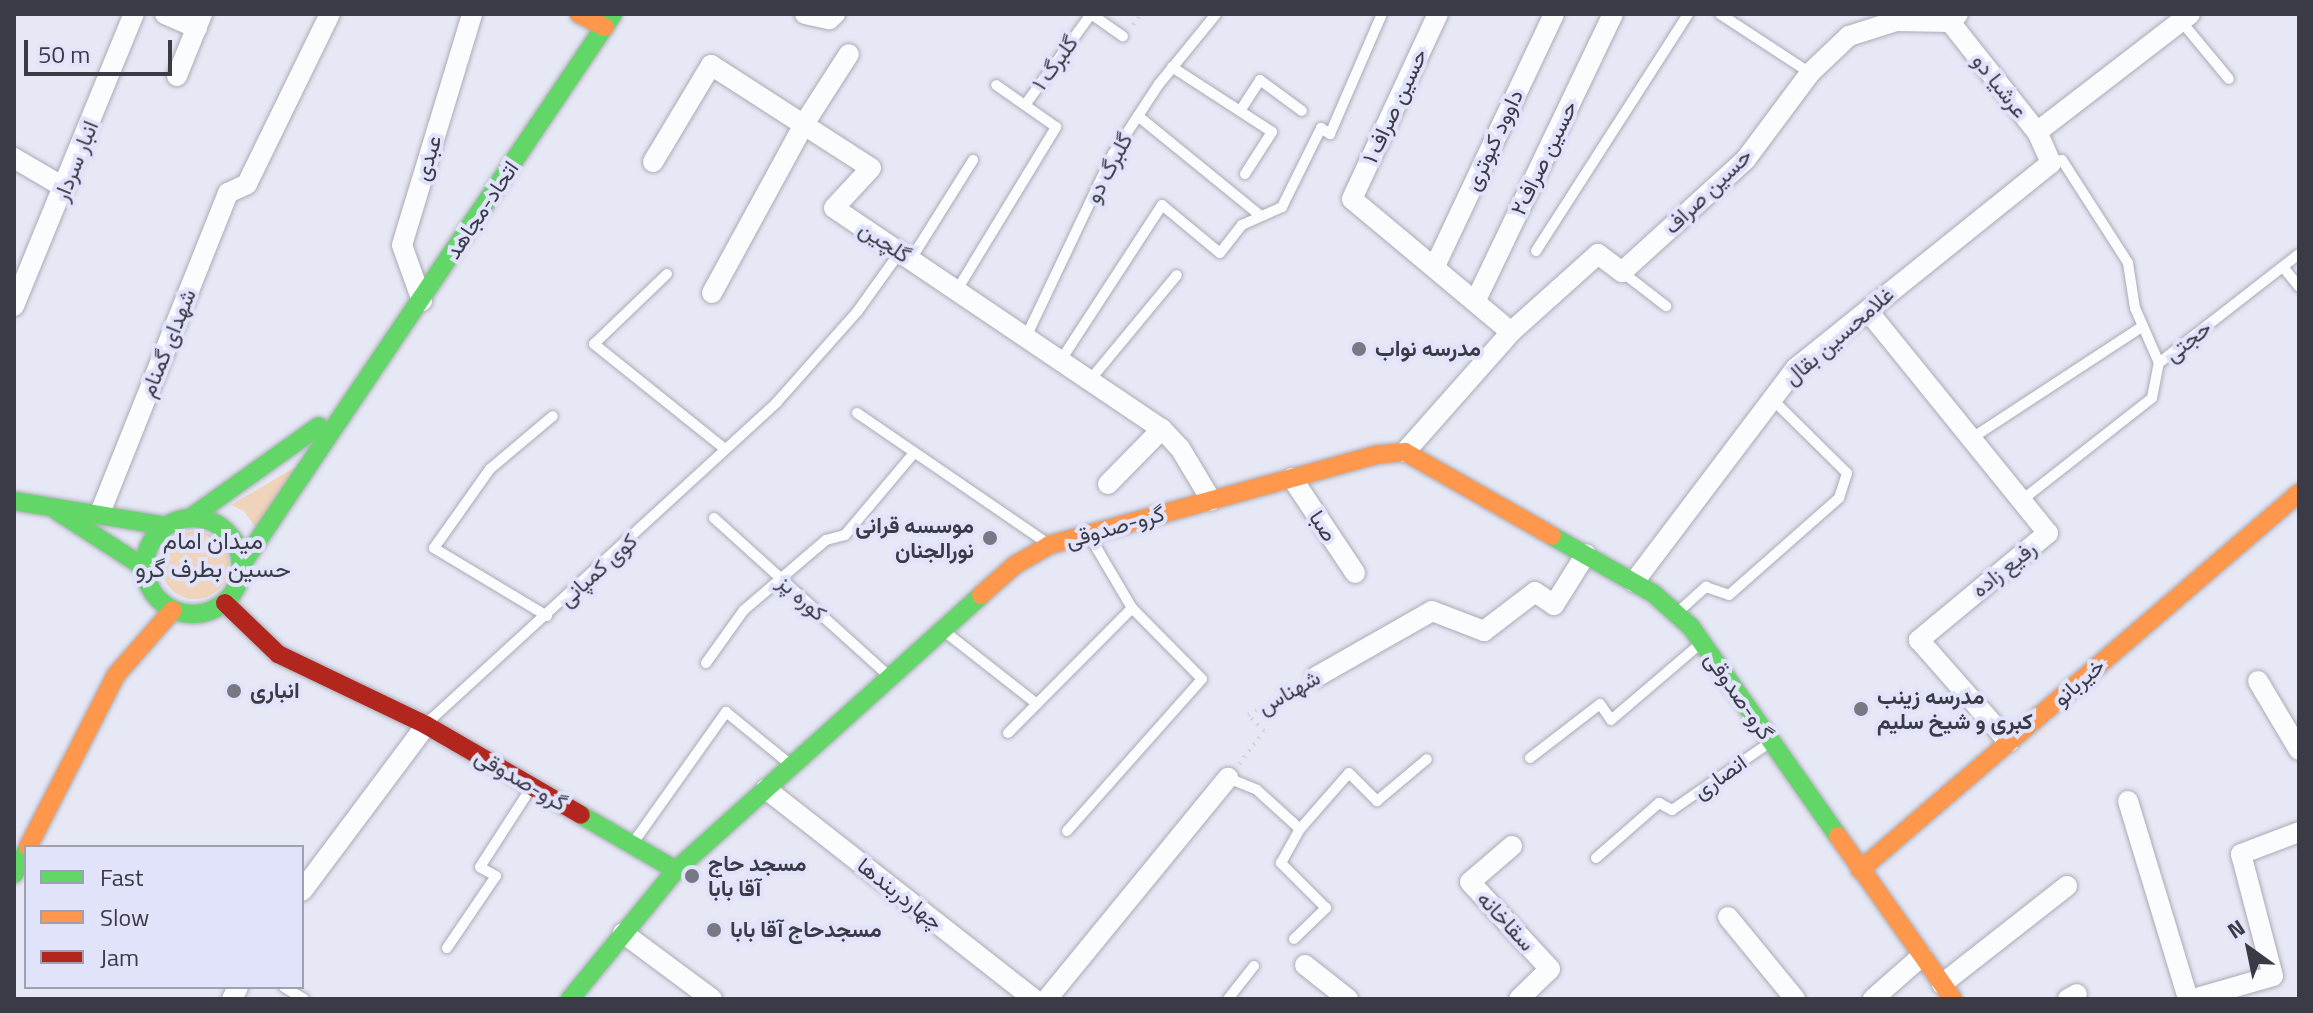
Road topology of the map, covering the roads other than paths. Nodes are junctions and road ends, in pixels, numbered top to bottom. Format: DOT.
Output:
graph roads {
  1 [pos="134,14"];
  2 [pos="165,14"];
  3 [pos="330,14"];
  4 [pos="472,14"];
  5 [pos="579,14"];
  6 [pos="805,14"];
  7 [pos="835,14"];
  8 [pos="1091,14"];
  9 [pos="1216,14"];
  10 [pos="1382,14"];
  11 [pos="1438,14"];
  12 [pos="1554,14"];
  13 [pos="1613,14"];
  14 [pos="1688,14"];
  15 [pos="1720,14"];
  16 [pos="1954,18"];
  17 [pos="2185,18"];
  18 [pos="200,21"];
  19 [pos="609,21"];
  20 [pos="1123,36"];
  21 [pos="849,54"];
  22 [pos="1172,67"];
  23 [pos="1810,73"];
  24 [pos="177,76"];
  25 [pos="2229,79"];
  26 [pos="996,85"];
  27 [pos="1025,105"];
  28 [pos="1240,111"];
  29 [pos="1302,111"];
  30 [pos="1138,116"];
  31 [pos="804,124"];
  32 [pos="2037,132"];
  33 [pos="14,158"];
  34 [pos="973,160"];
  35 [pos="653,162"];
  36 [pos="2051,163"];
  37 [pos="1245,174"];
  38 [pos="65,188"];
  39 [pos="1260,215"];
  40 [pos="1536,251"];
  41 [pos="2299,254"];
  42 [pos="905,256"];
  43 [pos="1435,266"];
  44 [pos="2283,267"];
  45 [pos="1622,272"];
  46 [pos="667,274"];
  47 [pos="1177,275"];
  48 [pos="2299,287"];
  49 [pos="957,290"];
  50 [pos="712,293"];
  51 [pos="422,301"];
  52 [pos="1475,302"];
  53 [pos="14,306"];
  54 [pos="1666,306"];
  55 [pos="1868,311"];
  56 [pos="2143,326"];
  57 [pos="1511,332"];
  58 [pos="1026,337"];
  59 [pos="1061,360"];
  60 [pos="2159,363"];
  61 [pos="1090,380"];
  62 [pos="1770,397"];
  63 [pos="346,403"];
  64 [pos="857,413"];
  65 [pos="553,416"];
  66 [pos="1162,429"];
  67 [pos="1972,438"];
  68 [pos="725,449"];
  69 [pos="1405,452"];
  70 [pos="914,453"];
  71 [pos="1292,478"];
  72 [pos="1108,484"];
  73 [pos="2298,497"];
  74 [pos="1211,500"];
  75 [pos="2022,500"];
  76 [pos="14,501"];
  77 [pos="54,510"];
  78 [pos="100,513"];
  79 [pos="190,518"];
  80 [pos="714,518"];
  81 [pos="167,526"];
  82 [pos="1089,534"];
  83 [pos="1049,545"];
  84 [pos="1586,554"];
  85 [pos="242,564"];
  86 [pos="145,568"];
  87 [pos="1355,573"];
  88 [pos="781,579"];
  89 [pos="1634,582"];
  90 [pos="225,603"];
  91 [pos="1132,608"];
  92 [pos="173,610"];
  93 [pos="1676,613"];
  94 [pos="547,616"];
  95 [pos="942,630"];
  96 [pos="1702,642"];
  97 [pos="706,663"];
  98 [pos="890,677"];
  99 [pos="1316,677"];
  100 [pos="2258,681"];
  101 [pos="1037,704"];
  102 [pos="426,725"];
  103 [pos="1008,733"];
  104 [pos="1771,742"];
  105 [pos="2009,742"];
  106 [pos="2299,750"];
  107 [pos="1530,758"];
  108 [pos="1427,759"];
  109 [pos="792,765"];
  110 [pos="1228,778"];
  111 [pos="532,787"];
  112 [pos="766,789"];
  113 [pos="2128,801"];
  114 [pos="1300,829"];
  115 [pos="1067,831"];
  116 [pos="2299,832"];
  117 [pos="29,845"];
  118 [pos="632,845"];
  119 [pos="1512,846"];
  120 [pos="24,855"];
  121 [pos="1596,858"];
  122 [pos="676,870"];
  123 [pos="1860,870"];
  124 [pos="14,874"];
  125 [pos="2067,886"];
  126 [pos="304,888"];
  127 [pos="1728,917"];
  128 [pos="623,933"];
  129 [pos="1294,939"];
  130 [pos="447,948"];
  131 [pos="1922,956"];
  132 [pos="1305,965"];
  133 [pos="1254,966"];
  134 [pos="1948,992"];
  135 [pos="570,999"];
  136 [pos="712,999"];
  137 [pos="1034,999"];
  138 [pos="1047,999"];
  139 [pos="1228,999"];
  140 [pos="1348,999"];
  141 [pos="1519,999"];
  142 [pos="1795,999"];
  143 [pos="1873,999"];
  144 [pos="2190,999"];
  1 -- 38 [label="street, انبار سردار"];
  2 -- 18 [label="street"];
  3 -- 78 [label="street, شهدای گمنام"];
  4 -- 51 [label="street, عبدی"];
  5 -- 19 [label="street"];
  6 -- 7 [label="street"];
  8 -- 20 [label="lane, گلبرگ ۱"];
  8 -- 27 [label="lane, گلبرگ ۱"];
  9 -- 22 [label="lane, گلبرگ دو"];
  10 -- 39 [label="lane"];
  11 -- 43 [label="street, حسین صراف ۱"];
  12 -- 43 [label="street, داوود کبوتری"];
  13 -- 52 [label="street, حسین صراف۲"];
  14 -- 40 [label="lane"];
  15 -- 23 [label="lane"];
  16 -- 23 [label="street, حسین صراف"];
  16 -- 32 [label="street, عرشیا دو"];
  17 -- 25 [label="lane"];
  17 -- 32 [label="street"];
  18 -- 24 [label="street"];
  19 -- 51 [label="street, اتحاد-مجاهد"];
  21 -- 31 [label="street"];
  22 -- 28 [label="lane"];
  22 -- 30 [label="lane, گلبرگ دو"];
  23 -- 45 [label="street, حسین صراف"];
  26 -- 27 [label="lane"];
  27 -- 49 [label="lane"];
  28 -- 29 [label="lane"];
  28 -- 37 [label="lane"];
  30 -- 39 [label="lane"];
  30 -- 58 [label="lane, گلبرگ دو"];
  31 -- 35 [label="street, گلچین"];
  31 -- 42 [label="street, گلچین"];
  31 -- 50 [label="street"];
  32 -- 36 [label="street, عرشیا دو"];
  33 -- 38 [label="street"];
  34 -- 42 [label="lane, کوی کمپانی"];
  36 -- 55 [label="street, غلامحسین بقال"];
  36 -- 56 [label="lane"];
  38 -- 53 [label="street, انبار سردار"];
  39 -- 59 [label="lane"];
  41 -- 44 [label="lane, حجتی"];
  42 -- 49 [label="street, گلچین"];
  42 -- 68 [label="lane, کوی کمپانی"];
  43 -- 52 [label="street"];
  44 -- 48 [label="lane"];
  44 -- 60 [label="lane, حجتی"];
  45 -- 54 [label="lane"];
  45 -- 57 [label="street"];
  46 -- 68 [label="lane"];
  47 -- 61 [label="lane"];
  49 -- 58 [label="street, گلچین"];
  51 -- 63 [label="street, اتحاد-مجاهد"];
  52 -- 57 [label="street"];
  55 -- 62 [label="street, غلامحسین بقال"];
  55 -- 67 [label="street, رفیع زاده"];
  56 -- 60 [label="lane"];
  56 -- 67 [label="lane"];
  57 -- 69 [label="street"];
  58 -- 59 [label="street, گلچین"];
  59 -- 61 [label="street, گلچین"];
  60 -- 75 [label="lane, حجتی"];
  61 -- 66 [label="street, گلچین"];
  62 -- 89 [label="street, غلامحسین بقال"];
  62 -- 93 [label="lane"];
  63 -- 79 [label="street"];
  63 -- 85 [label="street"];
  64 -- 70 [label="lane"];
  65 -- 94 [label="lane"];
  66 -- 72 [label="street"];
  66 -- 74 [label="street, گلچین"];
  67 -- 75 [label="street, رفیع زاده"];
  68 -- 94 [label="lane, کوی کمپانی"];
  69 -- 71 [label="street, گرو-صدوقی"];
  69 -- 84 [label="street, گرو-صدوقی"];
  70 -- 83 [label="lane"];
  70 -- 88 [label="lane"];
  71 -- 74 [label="street, گرو-صدوقی"];
  71 -- 87 [label="street, صبا"];
  73 -- 105 [label="street, خیربانو"];
  74 -- 82 [label="street, گرو-صدوقی"];
  75 -- 105 [label="street, رفیع زاده"];
  76 -- 77 [label="street"];
  77 -- 78 [label="street"];
  77 -- 86 [label="street"];
  78 -- 81 [label="street"];
  79 -- 81 [label="street"];
  79 -- 85 [label="street"];
  80 -- 88 [label="lane, کوره پز"];
  81 -- 86 [label="street"];
  82 -- 83 [label="street, گرو-صدوقی"];
  82 -- 91 [label="lane"];
  83 -- 95 [label="street, گرو-صدوقی"];
  84 -- 89 [label="street, گرو-صدوقی"];
  84 -- 99 [label="street, شهناس"];
  85 -- 90 [label="street"];
  86 -- 92 [label="street"];
  88 -- 97 [label="lane"];
  88 -- 98 [label="lane, کوره پز"];
  89 -- 93 [label="street, گرو-صدوقی"];
  90 -- 92 [label="street"];
  90 -- 102 [label="street, گرو-صدوقی"];
  91 -- 101 [label="lane"];
  91 -- 115 [label="lane"];
  92 -- 117 [label="street"];
  93 -- 96 [label="street, گرو-صدوقی"];
  94 -- 102 [label="lane, کوی کمپانی"];
  95 -- 98 [label="street, گرو-صدوقی"];
  95 -- 101 [label="lane"];
  96 -- 104 [label="street, گرو-صدوقی"];
  96 -- 107 [label="lane"];
  98 -- 109 [label="street, گرو-صدوقی"];
  100 -- 106 [label="street"];
  101 -- 103 [label="lane"];
  102 -- 111 [label="street, گرو-صدوقی"];
  102 -- 126 [label="street, کوی کمپانی"];
  104 -- 121 [label="lane, انصاری"];
  104 -- 123 [label="street, گرو-صدوقی"];
  105 -- 123 [label="street, خیربانو"];
  108 -- 114 [label="lane"];
  109 -- 112 [label="street, گرو-صدوقی"];
  109 -- 118 [label="lane"];
  110 -- 114 [label="lane"];
  110 -- 138 [label="street"];
  111 -- 118 [label="street, گرو-صدوقی"];
  111 -- 130 [label="lane"];
  112 -- 122 [label="street, گرو-صدوقی"];
  112 -- 137 [label="street, چهاردربندها"];
  113 -- 144 [label="street"];
  114 -- 129 [label="lane"];
  116 -- 144 [label="street"];
  118 -- 122 [label="street, گرو-صدوقی"];
  119 -- 141 [label="street, سقاخانه"];
  120 -- 124 [label="street"];
  122 -- 128 [label="street"];
  123 -- 131 [label="street, گرو-صدوقی"];
  125 -- 134 [label="street"];
  127 -- 142 [label="street"];
  128 -- 135 [label="street"];
  128 -- 136 [label="street"];
  131 -- 134 [label="street, گرو-صدوقی"];
  131 -- 143 [label="street"];
  132 -- 140 [label="street"];
  133 -- 139 [label="lane"];
}
